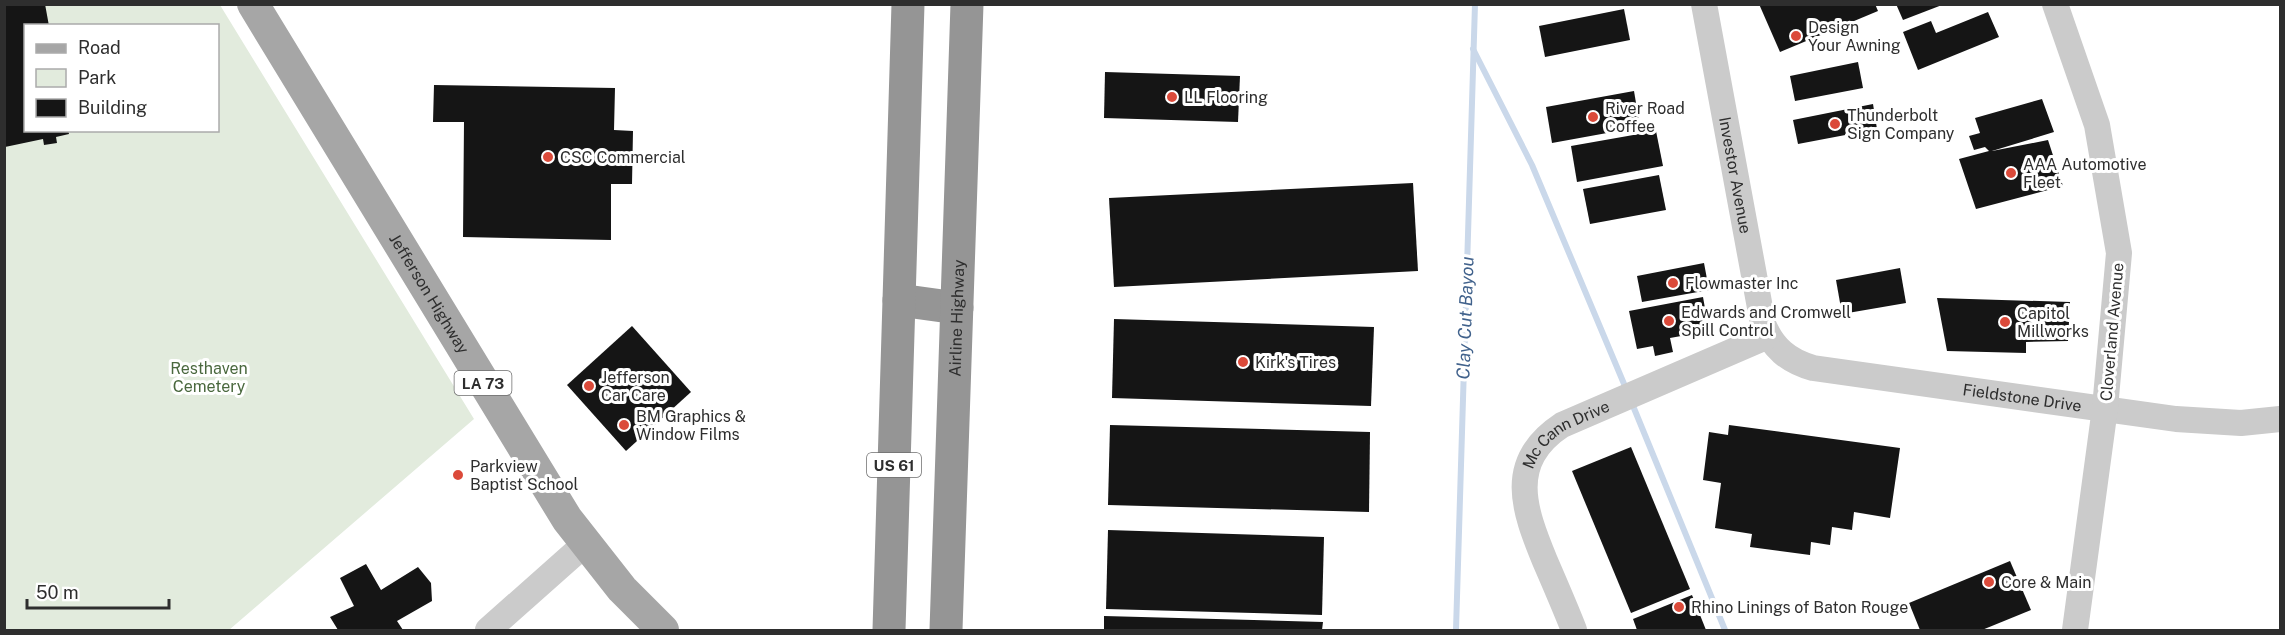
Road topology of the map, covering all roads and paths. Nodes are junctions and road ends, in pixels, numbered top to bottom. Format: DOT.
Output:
graph roads {
  1 [pos="253,4"];
  2 [pos="908,4"];
  3 [pos="967,4"];
  4 [pos="1704,4"];
  5 [pos="2055,4"];
  6 [pos="899,300"];
  7 [pos="957,308"];
  8 [pos="1771,340"];
  9 [pos="2105,408"];
  10 [pos="2280,419"];
  11 [pos="585,544"];
  12 [pos="488,630"];
  13 [pos="663,630"];
  14 [pos="889,630"];
  15 [pos="946,630"];
  16 [pos="1574,630"];
  17 [pos="2075,630"];
  1 -- 11 [label="main road, Jefferson Highway / LA 73"];
  2 -- 6 [label="highway, US 61"];
  3 -- 7 [label="highway, Airline Highway"];
  4 -- 8 [label="street, Investor Avenue"];
  5 -- 9 [label="street, Cloverland Avenue"];
  6 -- 7 [label="highway"];
  6 -- 14 [label="highway, US 61"];
  7 -- 15 [label="highway, Airline Highway"];
  8 -- 9 [label="street, Fieldstone Drive"];
  8 -- 16 [label="street, Mc Cann Drive"];
  9 -- 10 [label="street, Fieldstone Drive"];
  9 -- 17 [label="street, Cloverland Avenue"];
  11 -- 12 [label="street"];
  11 -- 13 [label="main road, Jefferson Highway / LA 73"];
}
